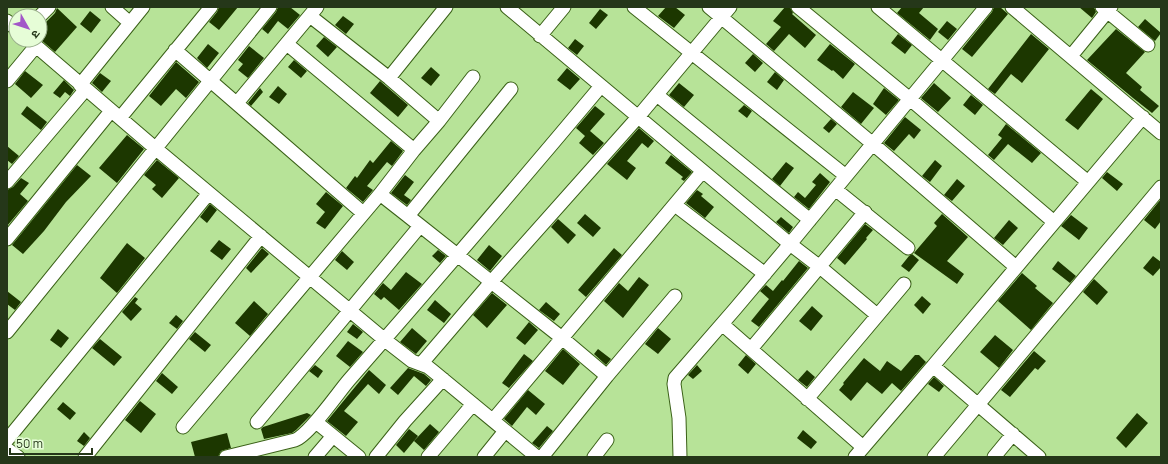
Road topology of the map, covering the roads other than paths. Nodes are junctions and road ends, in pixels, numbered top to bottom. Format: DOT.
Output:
graph roads {
  1 [pos="112,7"];
  2 [pos="143,7"];
  3 [pos="211,7"];
  4 [pos="270,7"];
  5 [pos="446,7"];
  6 [pos="507,7"];
  7 [pos="564,7"];
  8 [pos="634,7"];
  9 [pos="709,7"];
  10 [pos="730,7"];
  11 [pos="798,7"];
  12 [pos="878,7"];
  13 [pos="986,7"];
  14 [pos="1012,7"];
  15 [pos="1107,8"];
  16 [pos="313,11"];
  17 [pos="721,18"];
  18 [pos="130,22"];
  19 [pos="540,36"];
  20 [pos="287,44"];
  21 [pos="1148,45"];
  22 [pos="29,48"];
  23 [pos="38,48"];
  24 [pos="175,50"];
  25 [pos="692,53"];
  26 [pos="1071,56"];
  27 [pos="942,60"];
  28 [pos="473,77"];
  29 [pos="389,78"];
  30 [pos="210,80"];
  31 [pos="7,81"];
  32 [pos="601,86"];
  33 [pos="83,87"];
  34 [pos="511,89"];
  35 [pos="657,95"];
  36 [pos="910,99"];
  37 [pos="237,103"];
  38 [pos="116,115"];
  39 [pos="638,117"];
  40 [pos="1143,117"];
  41 [pos="439,121"];
  42 [pos="1161,133"];
  43 [pos="873,144"];
  44 [pos="155,148"];
  45 [pos="414,150"];
  46 [pos="702,172"];
  47 [pos="10,174"];
  48 [pos="846,176"];
  49 [pos="1088,182"];
  50 [pos="1161,187"];
  51 [pos="835,189"];
  52 [pos="209,193"];
  53 [pos="380,194"];
  54 [pos="674,205"];
  55 [pos="865,212"];
  56 [pos="363,213"];
  57 [pos="408,216"];
  58 [pos="810,220"];
  59 [pos="1054,222"];
  60 [pos="420,226"];
  61 [pos="261,236"];
  62 [pos="7,239"];
  63 [pos="790,244"];
  64 [pos="908,248"];
  65 [pos="457,256"];
  66 [pos="820,267"];
  67 [pos="1016,267"];
  68 [pos="765,274"];
  69 [pos="310,277"];
  70 [pos="492,281"];
  71 [pos="904,284"];
  72 [pos="675,296"];
  73 [pos="350,311"];
  74 [pos="877,315"];
  75 [pos="722,324"];
  76 [pos="7,332"];
  77 [pos="562,338"];
  78 [pos="385,340"];
  79 [pos="751,349"];
  80 [pos="421,364"];
  81 [pos="933,366"];
  82 [pos="607,376"];
  83 [pos="443,379"];
  84 [pos="807,399"];
  85 [pos="473,404"];
  86 [pos="977,405"];
  87 [pos="493,420"];
  88 [pos="257,422"];
  89 [pos="316,422"];
  90 [pos="183,426"];
  91 [pos="506,431"];
  92 [pos="1013,434"];
  93 [pos="333,436"];
  94 [pos="7,440"];
  95 [pos="607,440"];
  96 [pos="7,449"];
  97 [pos="859,452"];
  98 [pos="18,457"];
  99 [pos="85,457"];
  100 [pos="226,457"];
  101 [pos="315,457"];
  102 [pos="359,457"];
  103 [pos="376,457"];
  104 [pos="428,457"];
  105 [pos="484,457"];
  106 [pos="537,457"];
  107 [pos="542,457"];
  108 [pos="594,457"];
  109 [pos="680,457"];
  110 [pos="934,457"];
  111 [pos="994,457"];
  112 [pos="1039,457"];
  1 -- 18 [label="street"];
  2 -- 18 [label="street"];
  3 -- 24 [label="street"];
  4 -- 30 [label="street"];
  5 -- 29 [label="street"];
  6 -- 19 [label="street"];
  7 -- 19 [label="street"];
  8 -- 25 [label="street"];
  9 -- 17 [label="street"];
  10 -- 17 [label="street"];
  11 -- 36 [label="street"];
  12 -- 27 [label="street"];
  13 -- 27 [label="street"];
  14 -- 26 [label="street"];
  15 -- 21 [label="street"];
  15 -- 26 [label="street"];
  16 -- 20 [label="street"];
  16 -- 29 [label="street"];
  17 -- 25 [label="street"];
  17 -- 43 [label="street"];
  18 -- 33 [label="street"];
  19 -- 32 [label="street"];
  20 -- 37 [label="street"];
  20 -- 45 [label="street"];
  22 -- 31 [label="street"];
  23 -- 33 [label="street"];
  24 -- 30 [label="street"];
  24 -- 38 [label="street"];
  25 -- 35 [label="street"];
  25 -- 48 [label="street"];
  26 -- 40 [label="street"];
  27 -- 36 [label="street"];
  27 -- 49 [label="street"];
  28 -- 41 [label="street"];
  29 -- 41 [label="street"];
  30 -- 37 [label="street"];
  30 -- 44 [label="street"];
  32 -- 39 [label="street"];
  32 -- 65 [label="street"];
  33 -- 38 [label="street"];
  33 -- 47 [label="street"];
  34 -- 57 [label="street"];
  35 -- 39 [label="street"];
  35 -- 58 [label="street"];
  36 -- 43 [label="street"];
  36 -- 59 [label="street"];
  37 -- 56 [label="street"];
  38 -- 44 [label="street"];
  38 -- 62 [label="street"];
  39 -- 46 [label="street"];
  39 -- 70 [label="street"];
  40 -- 42 [label="street"];
  40 -- 49 [label="street"];
  41 -- 45 [label="street"];
  43 -- 48 [label="street"];
  43 -- 67 [label="street"];
  44 -- 52 [label="street"];
  44 -- 76 [label="street"];
  45 -- 53 [label="street"];
  46 -- 54 [label="street"];
  46 -- 63 [label="street"];
  48 -- 51 [label="street"];
  49 -- 59 [label="street"];
  50 -- 86 [label="street"];
  51 -- 55 [label="street"];
  51 -- 58 [label="street"];
  52 -- 61 [label="street"];
  52 -- 94 [label="street"];
  53 -- 56 [label="street"];
  53 -- 57 [label="street"];
  54 -- 68 [label="street"];
  54 -- 77 [label="street"];
  55 -- 64 [label="street"];
  55 -- 66 [label="street"];
  56 -- 69 [label="street"];
  57 -- 60 [label="street"];
  58 -- 63 [label="street"];
  59 -- 67 [label="street"];
  60 -- 65 [label="street"];
  60 -- 73 [label="street"];
  61 -- 69 [label="street"];
  61 -- 99 [label="street"];
  63 -- 66 [label="street"];
  63 -- 68 [label="street"];
  65 -- 70 [label="street"];
  65 -- 78 [label="street"];
  66 -- 74 [label="street"];
  66 -- 79 [label="street"];
  67 -- 81 [label="street"];
  68 -- 75 [label="street"];
  69 -- 73 [label="street"];
  69 -- 90 [label="street"];
  70 -- 77 [label="street"];
  70 -- 80 [label="street"];
  71 -- 74 [label="street"];
  72 -- 82 [label="street"];
  73 -- 78 [label="street"];
  73 -- 88 [label="street"];
  74 -- 84 [label="street"];
  75 -- 79 [label="street"];
  75 -- 109 [label="street"];
  77 -- 82 [label="street"];
  77 -- 87 [label="street"];
  78 -- 80 [label="street"];
  78 -- 89 [label="street"];
  79 -- 84 [label="street"];
  80 -- 83 [label="street"];
  81 -- 86 [label="street"];
  81 -- 97 [label="street"];
  82 -- 107 [label="street"];
  83 -- 85 [label="street"];
  83 -- 103 [label="street"];
  84 -- 97 [label="street"];
  85 -- 87 [label="street"];
  85 -- 104 [label="street"];
  86 -- 92 [label="street"];
  86 -- 110 [label="street"];
  87 -- 91 [label="street"];
  89 -- 93 [label="street"];
  89 -- 100 [label="street"];
  91 -- 105 [label="street"];
  91 -- 106 [label="street"];
  92 -- 111 [label="street"];
  92 -- 112 [label="street"];
  93 -- 101 [label="street"];
  93 -- 102 [label="street"];
  95 -- 108 [label="street"];
  96 -- 98 [label="street"];
}
